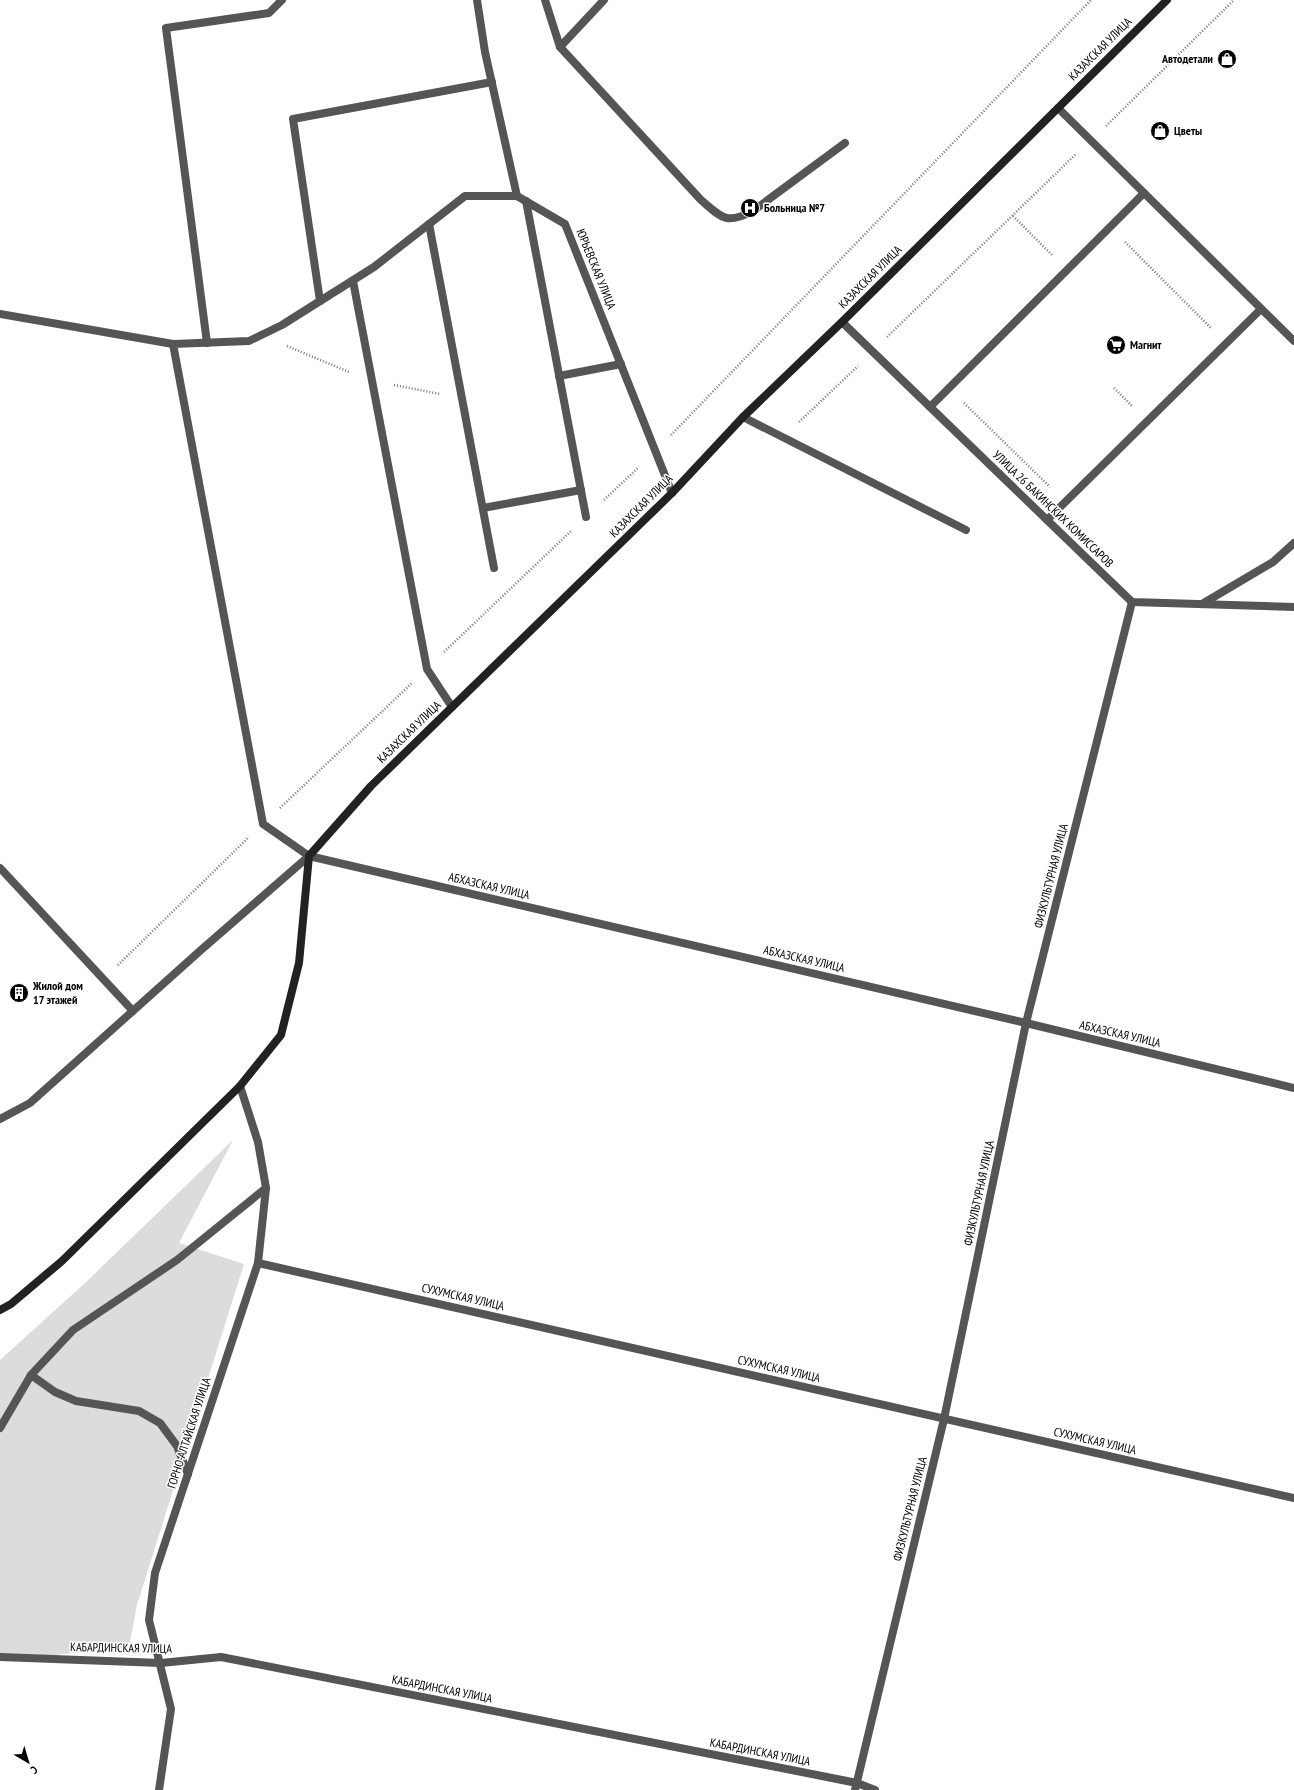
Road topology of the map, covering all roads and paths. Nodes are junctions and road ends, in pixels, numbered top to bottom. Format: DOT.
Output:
graph roads {
  1 [pos="282,0"];
  2 [pos="477,0"];
  3 [pos="545,0"];
  4 [pos="604,0"];
  5 [pos="1166,0"];
  6 [pos="1234,0"];
  7 [pos="560,46"];
  8 [pos="492,82"];
  9 [pos="1058,108"];
  10 [pos="1091,140"];
  11 [pos="845,143"];
  12 [pos="1144,193"];
  13 [pos="517,196"];
  14 [pos="526,201"];
  15 [pos="1013,216"];
  16 [pos="428,224"];
  17 [pos="1110,227"];
  18 [pos="1067,270"];
  19 [pos="353,281"];
  20 [pos="320,301"];
  21 [pos="1262,309"];
  22 [pos="0,314"];
  23 [pos="842,322"];
  24 [pos="1294,341"];
  25 [pos="207,343"];
  26 [pos="1226,343"];
  27 [pos="173,344"];
  28 [pos="872,352"];
  29 [pos="621,364"];
  30 [pos="559,376"];
  31 [pos="949,388"];
  32 [pos="1114,388"];
  33 [pos="1132,406"];
  34 [pos="930,407"];
  35 [pos="743,416"];
  36 [pos="783,437"];
  37 [pos="581,490"];
  38 [pos="672,493"];
  39 [pos="1065,502"];
  40 [pos="483,508"];
  41 [pos="586,517"];
  42 [pos="1047,520"];
  43 [pos="966,530"];
  44 [pos="1294,543"];
  45 [pos="494,568"];
  46 [pos="1132,602"];
  47 [pos="1202,604"];
  48 [pos="1294,607"];
  49 [pos="452,707"];
  50 [pos="309,856"];
  51 [pos="0,868"];
  52 [pos="133,1011"];
  53 [pos="1026,1023"];
  54 [pos="240,1086"];
  55 [pos="1294,1088"];
  56 [pos="0,1119"];
  57 [pos="266,1188"];
  58 [pos="258,1263"];
  59 [pos="0,1310"];
  60 [pos="31,1375"];
  61 [pos="944,1419"];
  62 [pos="0,1428"];
  63 [pos="188,1474"];
  64 [pos="1294,1498"];
  65 [pos="0,1658"];
  66 [pos="161,1663"];
  67 [pos="856,1787"];
  68 [pos="159,1790"];
  69 [pos="875,1790"];
  1 -- 25 [label="street"];
  2 -- 8 [label="street"];
  3 -- 7 [label="street"];
  4 -- 7 [label="street"];
  5 -- 9 [label="main road, КАЗАХСКАЯ УЛИЦА"];
  6 -- 10 [label="path"];
  7 -- 11 [label="street"];
  8 -- 13 [label="street"];
  8 -- 20 [label="street"];
  9 -- 10 [label="street"];
  9 -- 23 [label="main road, КАЗАХСКАЯ УЛИЦА"];
  10 -- 12 [label="street"];
  10 -- 15 [label="path"];
  12 -- 17 [label="street"];
  12 -- 21 [label="street"];
  13 -- 14 [label="street, ЮРЬЕВСКАЯ УЛИЦА"];
  13 -- 16 [label="street"];
  14 -- 29 [label="street, ЮРЬЕВСКАЯ УЛИЦА"];
  14 -- 30 [label="street"];
  15 -- 18 [label="path"];
  15 -- 28 [label="path"];
  16 -- 19 [label="street"];
  16 -- 40 [label="street"];
  17 -- 18 [label="street"];
  17 -- 26 [label="path"];
  18 -- 31 [label="street"];
  19 -- 20 [label="street"];
  19 -- 49 [label="street"];
  20 -- 25 [label="street"];
  21 -- 24 [label="street"];
  21 -- 26 [label="street"];
  22 -- 27 [label="street"];
  23 -- 28 [label="street, УЛИЦА 26 БАКИНСКИХ КОМИССАРОВ"];
  23 -- 35 [label="main road, КАЗАХСКАЯ УЛИЦА"];
  25 -- 27 [label="street"];
  26 -- 39 [label="street"];
  27 -- 50 [label="street"];
  28 -- 34 [label="street, УЛИЦА 26 БАКИНСКИХ КОМИССАРОВ"];
  28 -- 36 [label="path"];
  29 -- 30 [label="street"];
  29 -- 38 [label="street, ЮРЬЕВСКАЯ УЛИЦА"];
  30 -- 37 [label="street"];
  31 -- 34 [label="street"];
  31 -- 39 [label="path"];
  32 -- 33 [label="path"];
  34 -- 42 [label="street, УЛИЦА 26 БАКИНСКИХ КОМИССАРОВ"];
  35 -- 36 [label="street"];
  35 -- 38 [label="main road, КАЗАХСКАЯ УЛИЦА"];
  36 -- 43 [label="street"];
  37 -- 40 [label="street"];
  37 -- 41 [label="street"];
  38 -- 49 [label="main road, КАЗАХСКАЯ УЛИЦА"];
  39 -- 42 [label="street"];
  40 -- 45 [label="street"];
  42 -- 46 [label="street, УЛИЦА 26 БАКИНСКИХ КОМИССАРОВ"];
  44 -- 47 [label="street"];
  46 -- 47 [label="street"];
  46 -- 53 [label="street, ФИЗКУЛЬТУРНАЯ УЛИЦА"];
  47 -- 48 [label="street"];
  49 -- 50 [label="main road, КАЗАХСКАЯ УЛИЦА"];
  50 -- 52 [label="street"];
  50 -- 53 [label="street, АБХАЗСКАЯ УЛИЦА"];
  50 -- 54 [label="main road"];
  51 -- 52 [label="street"];
  52 -- 56 [label="street"];
  53 -- 55 [label="street, АБХАЗСКАЯ УЛИЦА"];
  53 -- 61 [label="street, ФИЗКУЛЬТУРНАЯ УЛИЦА"];
  54 -- 57 [label="street, ГОРНО-АЛТАЙСКАЯ УЛИЦА"];
  54 -- 59 [label="main road"];
  57 -- 58 [label="street, ГОРНО-АЛТАЙСКАЯ УЛИЦА"];
  57 -- 60 [label="street"];
  58 -- 61 [label="street, СУХУМСКАЯ УЛИЦА"];
  58 -- 63 [label="street, ГОРНО-АЛТАЙСКАЯ УЛИЦА"];
  60 -- 62 [label="street"];
  60 -- 63 [label="street"];
  61 -- 64 [label="street, СУХУМСКАЯ УЛИЦА"];
  61 -- 67 [label="street, ФИЗКУЛЬТУРНАЯ УЛИЦА"];
  63 -- 66 [label="street, ГОРНО-АЛТАЙСКАЯ УЛИЦА"];
  65 -- 66 [label="street, КАБАРДИНСКАЯ УЛИЦА"];
  66 -- 67 [label="street, КАБАРДИНСКАЯ УЛИЦА"];
  66 -- 68 [label="street, ГОРНО-АЛТАЙСКАЯ УЛИЦА"];
  67 -- 69 [label="street, КАБАРДИНСКАЯ УЛИЦА"];
}
